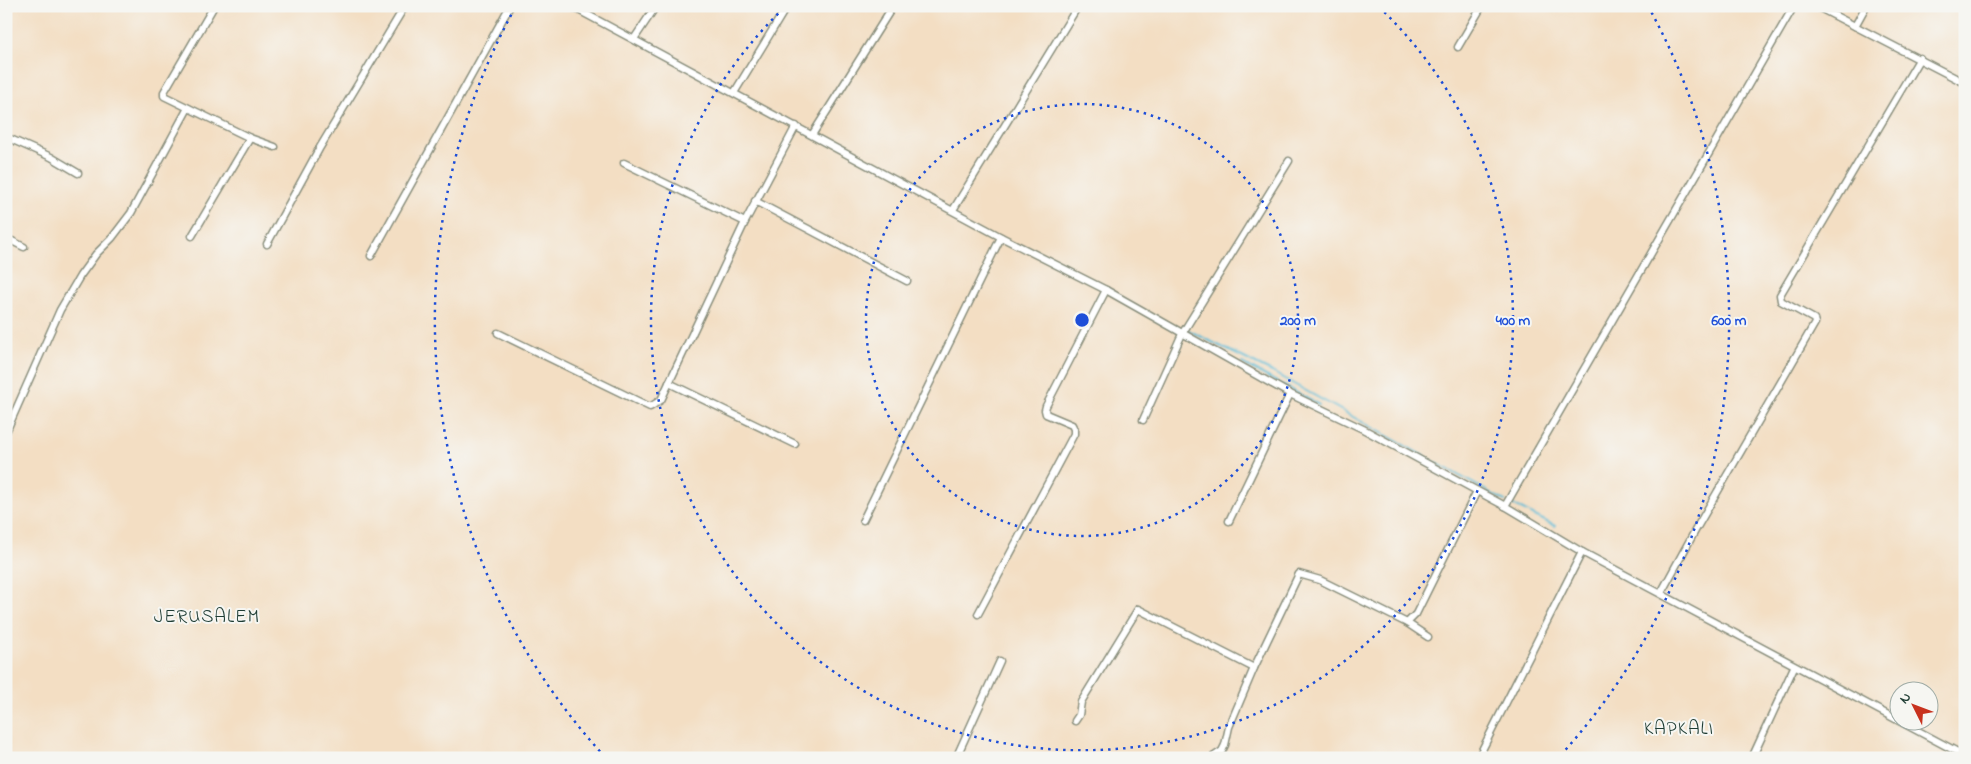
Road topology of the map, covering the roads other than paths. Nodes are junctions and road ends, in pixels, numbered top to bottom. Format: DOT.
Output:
graph roads {
  1 [pos="214,6"];
  2 [pos="405,6"];
  3 [pos="510,6"];
  4 [pos="571,6"];
  5 [pos="656,6"];
  6 [pos="787,6"];
  7 [pos="893,6"];
  8 [pos="1078,6"];
  9 [pos="1482,6"];
  10 [pos="1794,6"];
  11 [pos="1816,6"];
  12 [pos="1866,6"];
  13 [pos="1855,26"];
  14 [pos="634,39"];
  15 [pos="1458,48"];
  16 [pos="1920,58"];
  17 [pos="1965,83"];
  18 [pos="734,92"];
  19 [pos="188,108"];
  20 [pos="796,126"];
  21 [pos="812,135"];
  22 [pos="6,137"];
  23 [pos="250,138"];
  24 [pos="275,147"];
  25 [pos="1289,161"];
  26 [pos="624,163"];
  27 [pos="78,173"];
  28 [pos="755,201"];
  29 [pos="953,210"];
  30 [pos="745,222"];
  31 [pos="192,236"];
  32 [pos="1001,237"];
  33 [pos="6,238"];
  34 [pos="267,244"];
  35 [pos="24,247"];
  36 [pos="371,256"];
  37 [pos="907,281"];
  38 [pos="1106,290"];
  39 [pos="498,333"];
  40 [pos="1182,334"];
  41 [pos="669,383"];
  42 [pos="1290,394"];
  43 [pos="1143,420"];
  44 [pos="6,432"];
  45 [pos="795,444"];
  46 [pos="1477,491"];
  47 [pos="1505,506"];
  48 [pos="863,520"];
  49 [pos="1229,521"];
  50 [pos="1582,552"];
  51 [pos="1661,593"];
  52 [pos="978,614"];
  53 [pos="1407,623"];
  54 [pos="1428,637"];
  55 [pos="1000,660"];
  56 [pos="1794,667"];
  57 [pos="1254,668"];
  58 [pos="1075,721"];
  59 [pos="1965,756"];
  60 [pos="1213,757"];
  61 [pos="956,758"];
  62 [pos="1478,758"];
  63 [pos="1752,758"];
  1 -- 19 [label="street"];
  2 -- 34 [label="street"];
  3 -- 36 [label="street"];
  4 -- 14 [label="street"];
  5 -- 14 [label="street"];
  6 -- 18 [label="street"];
  7 -- 21 [label="street"];
  8 -- 29 [label="street"];
  9 -- 15 [label="street"];
  10 -- 47 [label="street"];
  11 -- 13 [label="street"];
  12 -- 13 [label="street"];
  13 -- 16 [label="street"];
  14 -- 18 [label="street"];
  16 -- 17 [label="street"];
  16 -- 51 [label="street"];
  18 -- 20 [label="street"];
  19 -- 23 [label="street"];
  19 -- 44 [label="street"];
  20 -- 21 [label="street"];
  20 -- 28 [label="street"];
  21 -- 29 [label="street"];
  22 -- 27 [label="street"];
  23 -- 24 [label="street"];
  23 -- 31 [label="street"];
  25 -- 40 [label="street"];
  26 -- 30 [label="street"];
  28 -- 30 [label="street"];
  28 -- 37 [label="street"];
  29 -- 32 [label="street"];
  30 -- 41 [label="street"];
  32 -- 38 [label="street"];
  32 -- 48 [label="street"];
  33 -- 35 [label="street"];
  38 -- 40 [label="street"];
  38 -- 52 [label="street"];
  39 -- 41 [label="street"];
  40 -- 42 [label="street"];
  40 -- 43 [label="street"];
  41 -- 45 [label="street"];
  42 -- 46 [label="street"];
  42 -- 49 [label="street"];
  46 -- 47 [label="street"];
  46 -- 53 [label="street"];
  47 -- 50 [label="street"];
  50 -- 51 [label="street"];
  50 -- 62 [label="street"];
  51 -- 56 [label="street"];
  53 -- 54 [label="street"];
  53 -- 57 [label="street"];
  55 -- 61 [label="street"];
  56 -- 59 [label="street"];
  56 -- 63 [label="street"];
  57 -- 58 [label="street"];
  57 -- 60 [label="street"];
}
